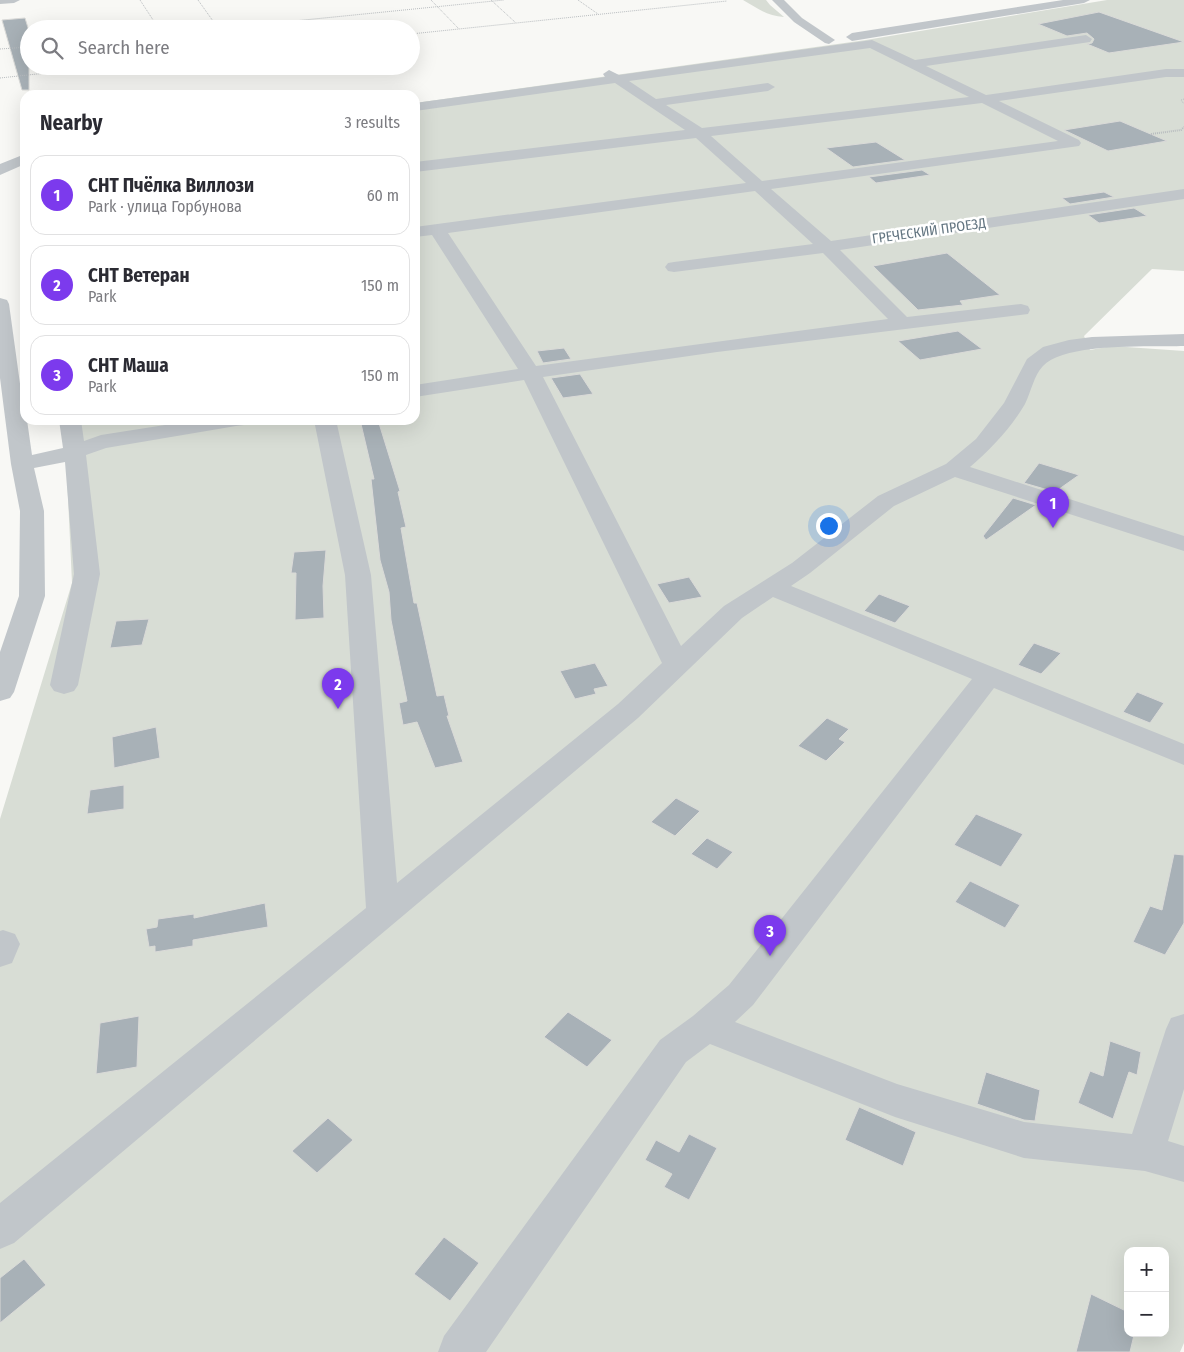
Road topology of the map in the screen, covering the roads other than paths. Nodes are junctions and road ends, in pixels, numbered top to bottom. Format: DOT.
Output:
graph roads {
  1 [pos="14,0"];
  2 [pos="778,0"];
  3 [pos="1084,0"];
  4 [pos="0,1"];
  5 [pos="1086,39"];
  6 [pos="829,40"];
  7 [pos="914,64"];
  8 [pos="1184,73"];
  9 [pos="611,75"];
  10 [pos="768,87"];
  11 [pos="420,96"];
  12 [pos="984,99"];
  13 [pos="654,103"];
  14 [pos="420,105"];
  15 [pos="699,133"];
  16 [pos="20,160"];
  17 [pos="420,166"];
  18 [pos="0,170"];
  19 [pos="757,185"];
  20 [pos="1184,194"];
  21 [pos="437,228"];
  22 [pos="420,231"];
  23 [pos="827,247"];
  24 [pos="674,267"];
  25 [pos="0,304"];
  26 [pos="1021,310"];
  27 [pos="902,323"];
  28 [pos="1184,340"];
  29 [pos="530,372"];
  30 [pos="420,390"];
  31 [pos="8,415"];
  32 [pos="71,425"];
  33 [pos="205,425"];
  34 [pos="326,425"];
  35 [pos="75,452"];
  36 [pos="22,464"];
  37 [pos="954,469"];
  38 [pos="1184,544"];
  39 [pos="771,587"];
  40 [pos="677,665"];
  41 [pos="989,676"];
  42 [pos="64,686"];
  43 [pos="0,692"];
  44 [pos="1184,755"];
  45 [pos="383,913"];
  46 [pos="706,1027"];
  47 [pos="1184,1029"];
  48 [pos="1146,1152"];
  49 [pos="1184,1164"];
  50 [pos="0,1229"];
  51 [pos="460,1352"];
  1 -- 4 [label="street"];
  2 -- 6 [label="street"];
  3 -- 6 [label="street"];
  5 -- 7 [label="street"];
  6 -- 9 [label="street"];
  7 -- 9 [label="street"];
  7 -- 12 [label="street"];
  8 -- 12 [label="street"];
  9 -- 11 [label="street"];
  9 -- 13 [label="street"];
  9 -- 14 [label="street"];
  10 -- 13 [label="street"];
  12 -- 15 [label="street"];
  12 -- 19 [label="street"];
  13 -- 15 [label="street"];
  15 -- 17 [label="street"];
  15 -- 19 [label="street"];
  16 -- 18 [label="street"];
  19 -- 21 [label="street"];
  19 -- 23 [label="street"];
  20 -- 23 [label="street, ГРЕЧЕСКИЙ ПРОЕЗД"];
  21 -- 22 [label="street"];
  21 -- 29 [label="street"];
  23 -- 24 [label="street, ГРЕЧЕСКИЙ ПРОЕЗД"];
  23 -- 27 [label="street"];
  25 -- 31 [label="street"];
  26 -- 27 [label="street"];
  27 -- 29 [label="street"];
  28 -- 37 [label="street"];
  29 -- 30 [label="street"];
  29 -- 40 [label="street"];
  31 -- 36 [label="street"];
  32 -- 35 [label="street"];
  33 -- 35 [label="street"];
  34 -- 45 [label="street"];
  35 -- 36 [label="street"];
  35 -- 42 [label="street"];
  36 -- 43 [label="street"];
  37 -- 38 [label="street"];
  37 -- 39 [label="street"];
  39 -- 40 [label="street"];
  39 -- 41 [label="street"];
  40 -- 45 [label="street"];
  41 -- 44 [label="street"];
  41 -- 46 [label="street"];
  45 -- 50 [label="street"];
  46 -- 48 [label="street"];
  46 -- 51 [label="street"];
  47 -- 48 [label="street"];
  48 -- 49 [label="street"];
}
